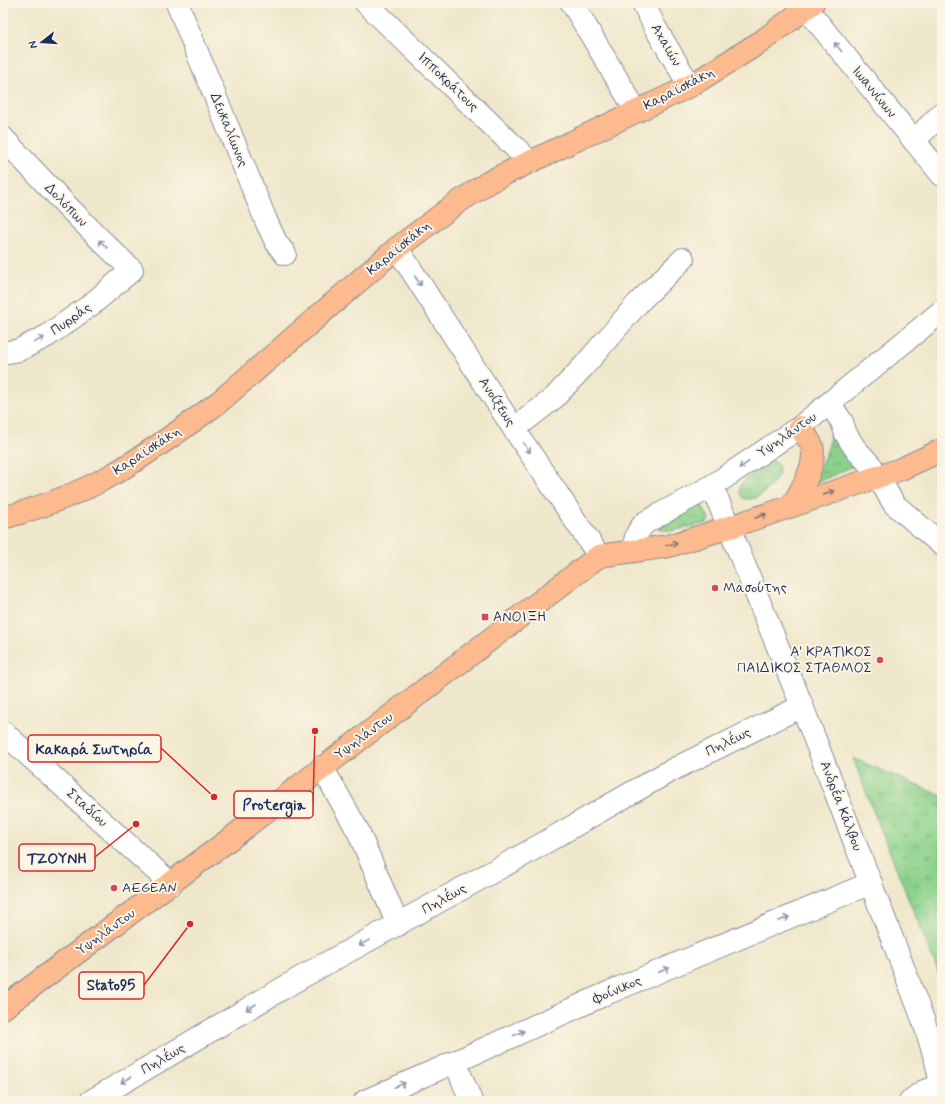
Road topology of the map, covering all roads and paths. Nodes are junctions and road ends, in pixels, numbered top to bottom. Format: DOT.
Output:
graph roads {
  1 [pos="177,3"];
  2 [pos="366,3"];
  3 [pos="572,3"];
  4 [pos="643,3"];
  5 [pos="809,6"];
  6 [pos="690,86"];
  7 [pos="636,112"];
  8 [pos="942,113"];
  9 [pos="3,138"];
  10 [pos="914,141"];
  11 [pos="530,162"];
  12 [pos="942,175"];
  13 [pos="397,248"];
  14 [pos="285,254"];
  15 [pos="683,260"];
  16 [pos="132,270"];
  17 [pos="942,311"];
  18 [pos="3,353"];
  19 [pos="830,404"];
  20 [pos="800,428"];
  21 [pos="514,429"];
  22 [pos="942,450"];
  23 [pos="877,477"];
  24 [pos="712,486"];
  25 [pos="792,505"];
  26 [pos="3,518"];
  27 [pos="730,527"];
  28 [pos="942,545"];
  29 [pos="634,550"];
  30 [pos="599,556"];
  31 [pos="802,706"];
  32 [pos="3,732"];
  33 [pos="322,767"];
  34 [pos="871,882"];
  35 [pos="171,884"];
  36 [pos="398,925"];
  37 [pos="3,1008"];
  38 [pos="455,1062"];
  39 [pos="942,1087"];
  40 [pos="91,1101"];
  41 [pos="365,1101"];
  42 [pos="471,1101"];
  43 [pos="910,1101"];
  1 -- 14 [label="street, Δευκαλίωνος"];
  2 -- 11 [label="street, Ιπποκράτους"];
  3 -- 7 [label="street"];
  4 -- 6 [label="street, Αχαιών"];
  5 -- 6 [label="main road, Καραϊσκάκη"];
  10 -- 5 [label="street, Ιωαννίνων, one-way"];
  6 -- 7 [label="main road, Καραϊσκάκη"];
  7 -- 11 [label="main road, Καραϊσκάκη"];
  8 -- 10 [label="street"];
  16 -- 9 [label="street, Δολόπων, one-way"];
  10 -- 12 [label="street, Ιωαννίνων"];
  11 -- 13 [label="main road, Καραϊσκάκη"];
  13 -- 21 [label="street, Ανοίξεως, one-way"];
  13 -- 26 [label="main road, Καραϊσκάκη"];
  15 -- 21 [label="street"];
  18 -- 16 [label="street, Πυρράς, one-way"];
  17 -- 19 [label="street, Υψηλάντου"];
  19 -- 20 [label="street, Υψηλάντου"];
  19 -- 23 [label="street"];
  20 -- 24 [label="street, Υψηλάντου, one-way"];
  20 -- 25 [label="main road"];
  21 -- 30 [label="street, Ανοίξεως, one-way"];
  22 -- 23 [label="main road, Υψηλάντου"];
  25 -- 23 [label="main road, Υψηλάντου, one-way"];
  23 -- 28 [label="street"];
  24 -- 27 [label="street, Ανδρέα Κάλβου"];
  24 -- 29 [label="street, Υψηλάντου"];
  27 -- 25 [label="main road, Υψηλάντου, one-way"];
  29 -- 27 [label="main road, Υψηλάντου, one-way"];
  27 -- 31 [label="street, Ανδρέα Κάλβου"];
  29 -- 30 [label="main road, Υψηλάντου"];
  30 -- 33 [label="main road, Υψηλάντου"];
  31 -- 34 [label="street, Ανδρέα Κάλβου"];
  31 -- 36 [label="street, Πηλέως"];
  32 -- 35 [label="street, Σταδίου"];
  33 -- 35 [label="main road, Υψηλάντου"];
  33 -- 36 [label="street"];
  38 -- 34 [label="street, Φοίνικος, one-way"];
  34 -- 39 [label="street, Ανδρέα Κάλβου"];
  35 -- 37 [label="main road, Υψηλάντου"];
  36 -- 40 [label="street, Πηλέως, one-way"];
  41 -- 38 [label="street, Φοίνικος, one-way"];
  38 -- 42 [label="street"];
  39 -- 43 [label="street"];
}
